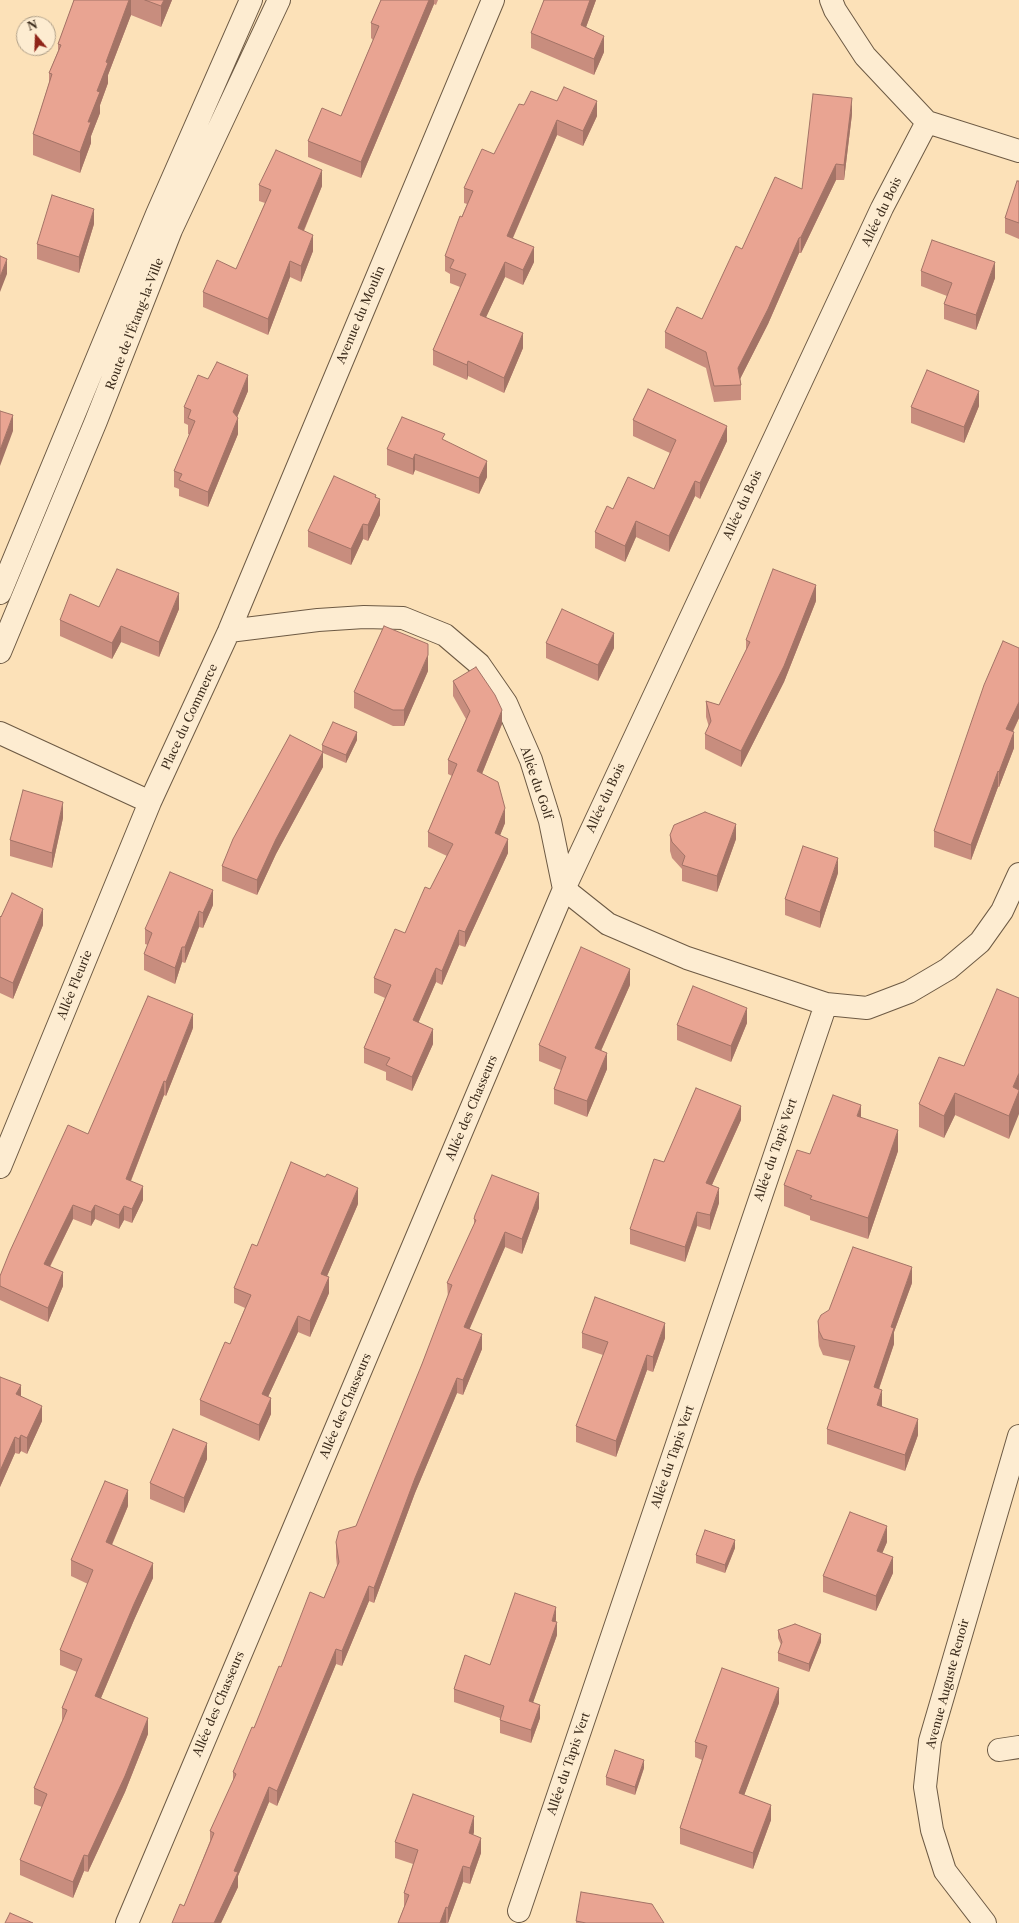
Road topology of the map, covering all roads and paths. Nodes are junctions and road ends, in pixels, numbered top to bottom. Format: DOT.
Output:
graph roads {
  1 [pos="251,0"];
  2 [pos="279,0"];
  3 [pos="492,0"];
  4 [pos="831,0"];
  5 [pos="927,122"];
  6 [pos="1019,151"];
  7 [pos="0,593"];
  8 [pos="229,631"];
  9 [pos="0,652"];
  10 [pos="0,733"];
  11 [pos="150,802"];
  12 [pos="1019,874"];
  13 [pos="564,889"];
  14 [pos="826,1004"];
  15 [pos="0,1167"];
  16 [pos="1019,1436"];
  17 [pos="519,1911"];
  18 [pos="127,1923"];
  19 [pos="985,1923"];
  1 -- 7 [label="street, Route de l'Étang-la-Ville"];
  2 -- 9 [label="street, Route de l'Étang-la-Ville"];
  3 -- 8 [label="street, Avenue du Moulin"];
  4 -- 5 [label="street"];
  5 -- 6 [label="street"];
  5 -- 13 [label="street, Allée du Bois"];
  8 -- 11 [label="street, Place du Commerce"];
  8 -- 13 [label="street, Allée du Golf"];
  10 -- 11 [label="street"];
  11 -- 15 [label="street, Allée Fleurie"];
  12 -- 14 [label="street"];
  13 -- 14 [label="street"];
  13 -- 18 [label="street, Allée des Chasseurs"];
  14 -- 17 [label="street, Allée du Tapis Vert"];
  16 -- 19 [label="street, Avenue Auguste Renoir"];
}
